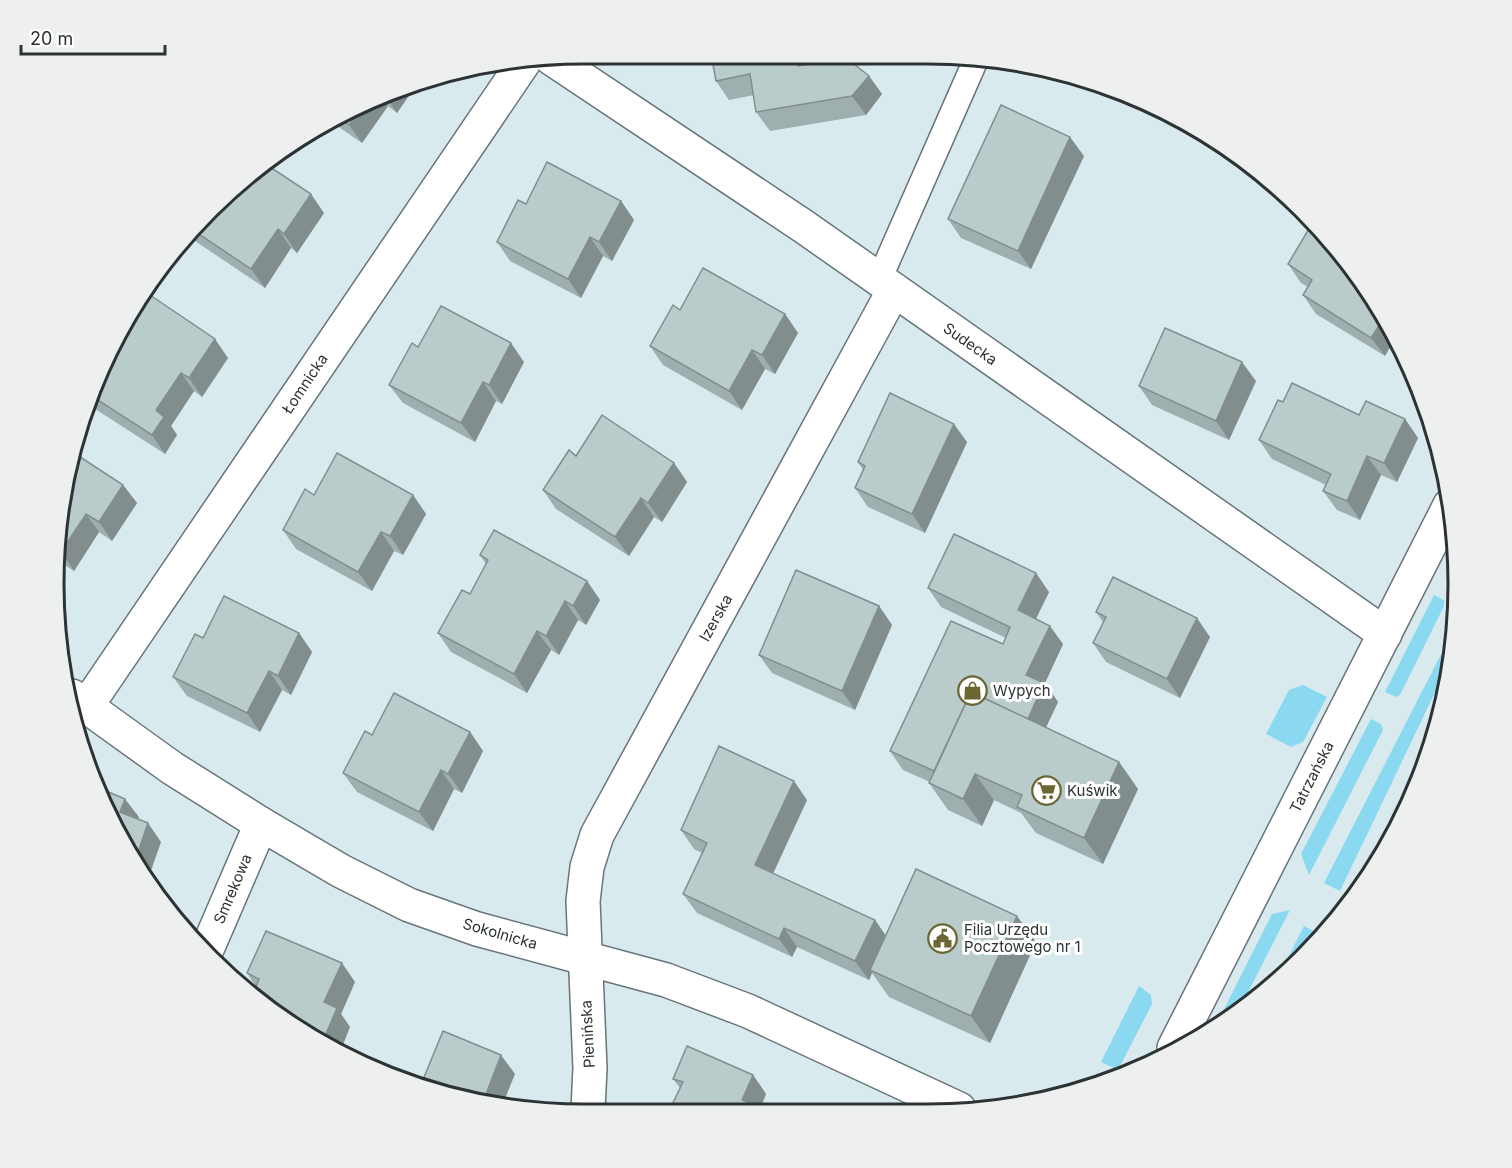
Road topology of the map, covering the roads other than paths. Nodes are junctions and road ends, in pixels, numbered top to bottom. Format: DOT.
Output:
graph roads {
  1 [pos="562,65"];
  2 [pos="973,67"];
  3 [pos="519,69"];
  4 [pos="886,285"];
  5 [pos="1443,518"];
  6 [pos="1384,634"];
  7 [pos="80,701"];
  8 [pos="261,824"];
  9 [pos="210,944"];
  10 [pos="584,958"];
  11 [pos="1179,1039"];
  12 [pos="944,1103"];
  13 [pos="588,1104"];
  1 -- 4 [label="street, Sudecka"];
  2 -- 4 [label="lane"];
  3 -- 7 [label="street, Łomnicka"];
  4 -- 6 [label="street, Sudecka"];
  4 -- 10 [label="street, Izerska"];
  5 -- 6 [label="street, Tatrzańska"];
  6 -- 11 [label="street, Tatrzańska"];
  7 -- 8 [label="street, Sokolnicka"];
  8 -- 9 [label="street, Smrekowa"];
  8 -- 10 [label="street, Sokolnicka"];
  10 -- 12 [label="street, Sokolnicka"];
  10 -- 13 [label="street, Pienińska"];
}
